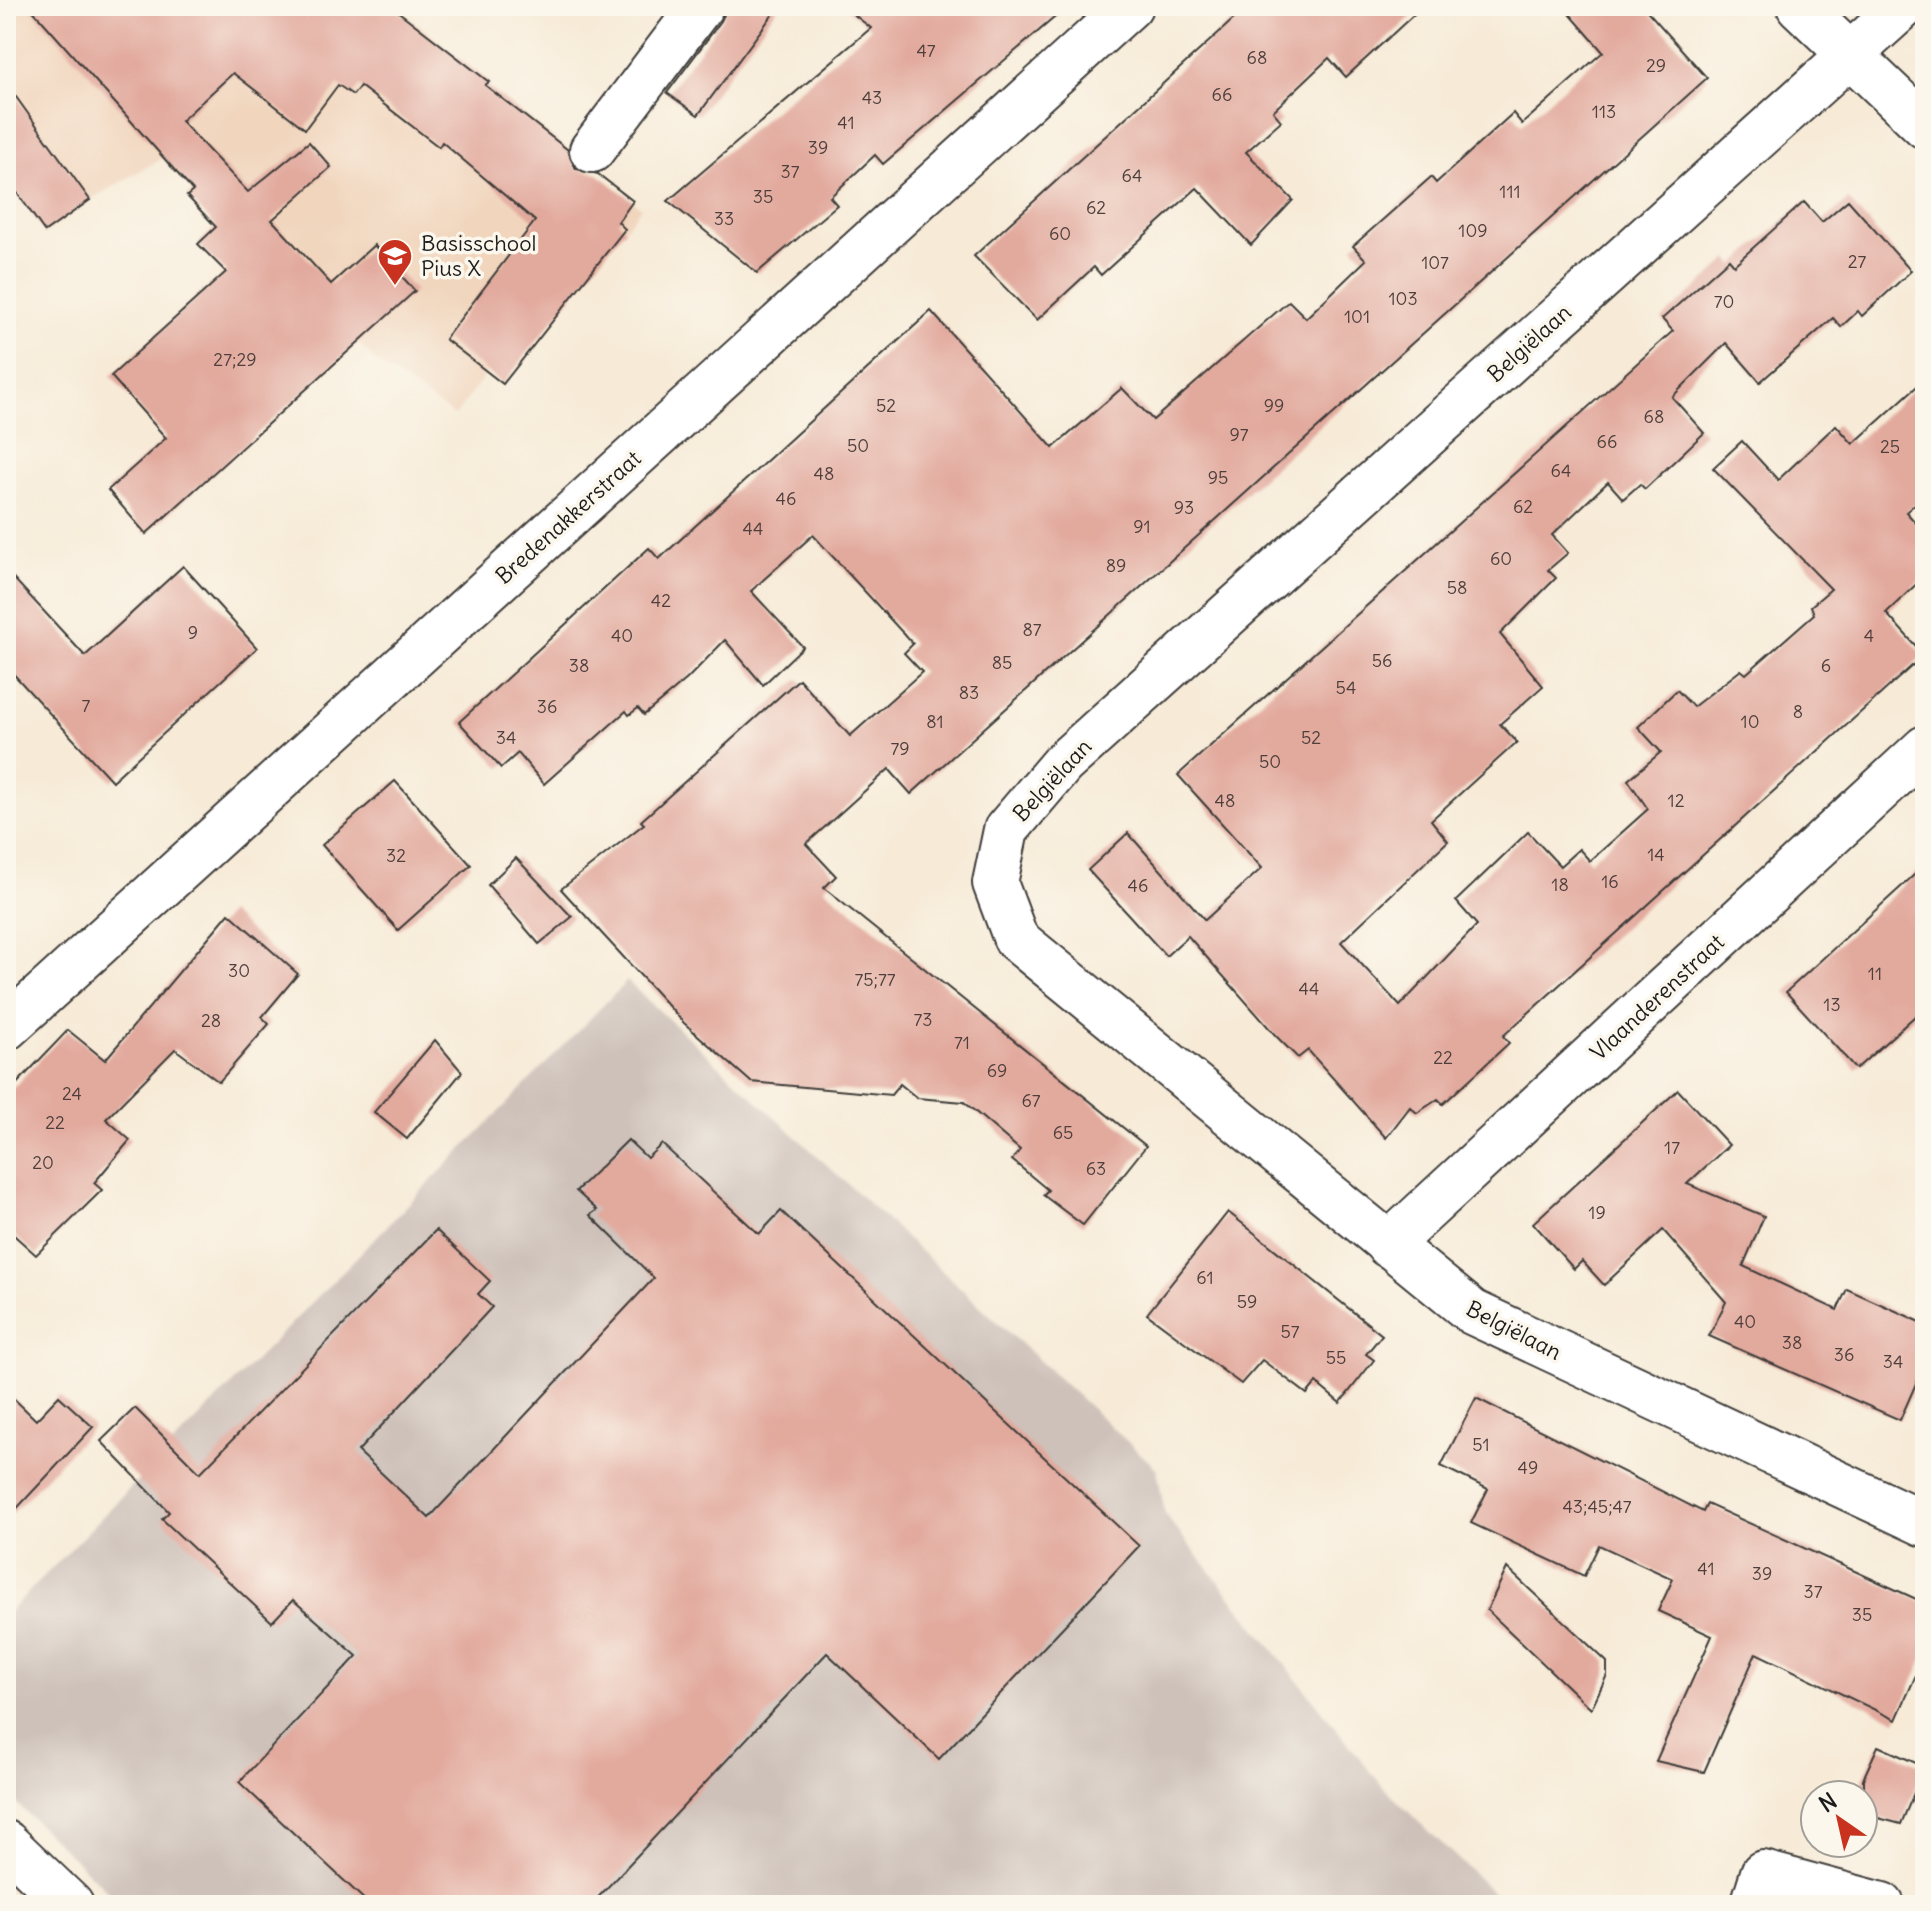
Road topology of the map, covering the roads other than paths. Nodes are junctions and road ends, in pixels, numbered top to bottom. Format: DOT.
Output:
graph roads {
  1 [pos="701,6"];
  2 [pos="1130,6"];
  3 [pos="1799,6"];
  4 [pos="1904,6"];
  5 [pos="1850,54"];
  6 [pos="1925,126"];
  7 [pos="592,150"];
  8 [pos="1925,748"];
  9 [pos="6,1028"];
  10 [pos="1388,1245"];
  11 [pos="1925,1524"];
  12 [pos="6,1843"];
  13 [pos="71,1905"];
  14 [pos="1753,1905"];
  15 [pos="1882,1905"];
  1 -- 7 [label="street"];
  2 -- 9 [label="street, Bredenakkerstraat"];
  3 -- 5 [label="street"];
  4 -- 5 [label="street, Belgiëlaan"];
  5 -- 6 [label="street"];
  5 -- 10 [label="street, Belgiëlaan"];
  8 -- 10 [label="street, Vlaanderenstraat"];
  10 -- 11 [label="street, Belgiëlaan"];
  12 -- 13 [label="street"];
  14 -- 15 [label="street"];
}
